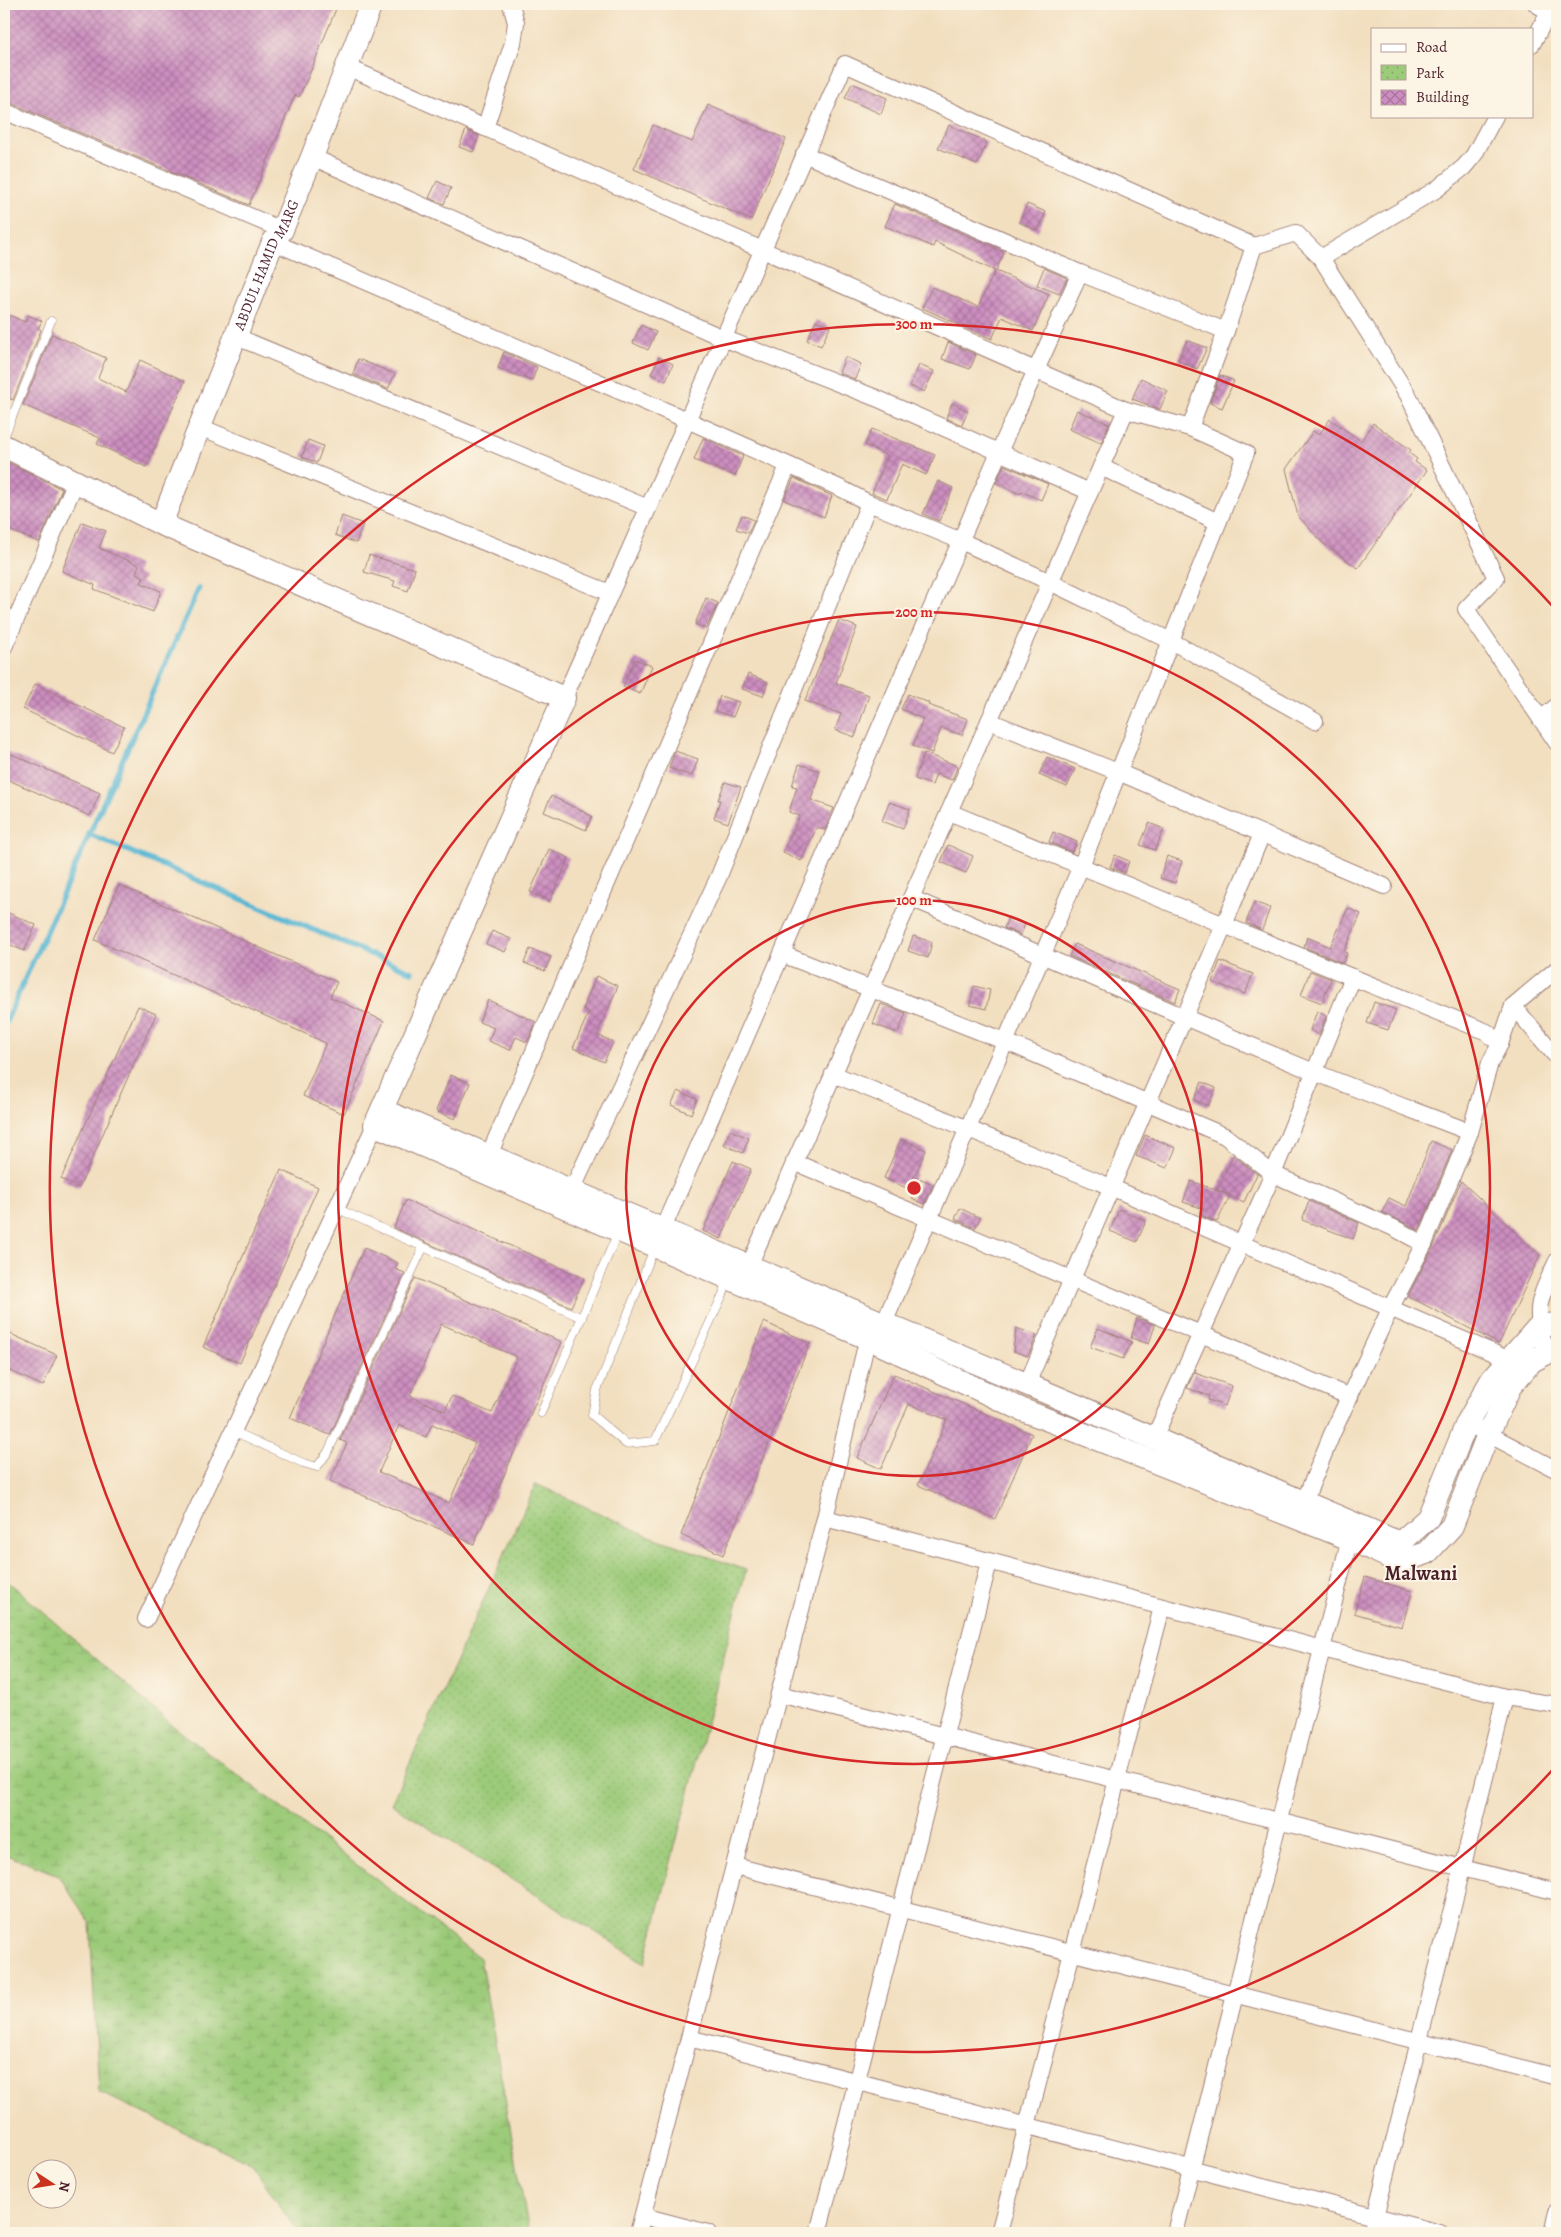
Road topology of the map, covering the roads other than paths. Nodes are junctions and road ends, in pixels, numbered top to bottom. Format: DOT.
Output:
graph roads {
  1 [pos="371,4"];
  2 [pos="511,4"];
  3 [pos="1547,13"];
  4 [pos="1534,40"];
  5 [pos="347,67"];
  6 [pos="4,111"];
  7 [pos="1494,118"];
  8 [pos="485,128"];
  9 [pos="804,154"];
  10 [pos="312,157"];
  11 [pos="278,236"];
  12 [pos="1254,246"];
  13 [pos="762,251"];
  14 [pos="1320,258"];
  15 [pos="1080,272"];
  16 [pos="51,321"];
  17 [pos="1226,332"];
  18 [pos="237,337"];
  19 [pos="724,338"];
  20 [pos="1037,370"];
  21 [pos="1126,410"];
  22 [pos="687,420"];
  23 [pos="200,428"];
  24 [pos="1190,428"];
  25 [pos="4,437"];
  26 [pos="4,446"];
  27 [pos="999,452"];
  28 [pos="788,466"];
  29 [pos="1101,467"];
  30 [pos="76,481"];
  31 [pos="1090,492"];
  32 [pos="869,503"];
  33 [pos="648,508"];
  34 [pos="1218,522"];
  35 [pos="162,524"];
  36 [pos="961,541"];
  37 [pos="1050,582"];
  38 [pos="610,593"];
  39 [pos="1171,641"];
  40 [pos="4,647"];
  41 [pos="564,698"];
  42 [pos="1557,706"];
  43 [pos="1541,719"];
  44 [pos="1315,720"];
  45 [pos="989,721"];
  46 [pos="1557,743"];
  47 [pos="1118,772"];
  48 [pos="949,812"];
  49 [pos="1262,834"];
  50 [pos="1081,866"];
  51 [pos="1384,886"];
  52 [pos="911,898"];
  53 [pos="1224,925"];
  54 [pos="782,954"];
  55 [pos="1043,955"];
  56 [pos="1557,969"];
  57 [pos="1353,977"];
  58 [pos="870,990"];
  59 [pos="1513,1006"];
  60 [pos="1185,1016"];
  61 [pos="1004,1041"];
  62 [pos="1500,1044"];
  63 [pos="1557,1057"];
  64 [pos="1315,1072"];
  65 [pos="833,1074"];
  66 [pos="1147,1102"];
  67 [pos="378,1117"];
  68 [pos="968,1129"];
  69 [pos="1470,1132"];
  70 [pos="488,1155"];
  71 [pos="794,1162"];
  72 [pos="1273,1174"];
  73 [pos="1112,1188"];
  74 [pos="572,1190"];
  75 [pos="336,1208"];
  76 [pos="928,1218"];
  77 [pos="619,1231"];
  78 [pos="659,1237"];
  79 [pos="1241,1244"];
  80 [pos="1424,1244"];
  81 [pos="423,1248"];
  82 [pos="1557,1261"];
  83 [pos="739,1275"];
  84 [pos="1072,1280"];
  85 [pos="1390,1309"];
  86 [pos="582,1318"];
  87 [pos="1548,1325"];
  88 [pos="875,1327"];
  89 [pos="1200,1333"];
  90 [pos="1552,1352"];
  91 [pos="1510,1360"];
  92 [pos="1027,1384"];
  93 [pos="1350,1397"];
  94 [pos="541,1413"];
  95 [pos="1467,1423"];
  96 [pos="233,1431"];
  97 [pos="1488,1434"];
  98 [pos="1154,1438"];
  99 [pos="1557,1470"];
  100 [pos="1304,1502"];
  101 [pos="825,1518"];
  102 [pos="1352,1531"];
  103 [pos="989,1562"];
  104 [pos="1162,1607"];
  105 [pos="146,1619"];
  106 [pos="1322,1649"];
  107 [pos="779,1694"];
  108 [pos="1505,1697"];
  109 [pos="1557,1706"];
  110 [pos="945,1736"];
  111 [pos="1117,1780"];
  112 [pos="1279,1821"];
  113 [pos="734,1866"];
  114 [pos="1462,1868"];
  115 [pos="1557,1892"];
  116 [pos="900,1908"];
  117 [pos="1072,1952"];
  118 [pos="1235,1994"];
  119 [pos="690,2038"];
  120 [pos="1419,2042"];
  121 [pos="1557,2077"];
  122 [pos="856,2081"];
  123 [pos="1027,2126"];
  124 [pos="1192,2169"];
  125 [pos="1557,2213"];
  126 [pos="643,2216"];
  127 [pos="1376,2216"];
  128 [pos="638,2233"];
  129 [pos="708,2233"];
  130 [pos="818,2233"];
  131 [pos="999,2233"];
  132 [pos="1175,2233"];
  133 [pos="1372,2233"];
  134 [pos="1440,2233"];
  135 [pos="1552,2233"];
  1 -- 5 [label="street, ABDUL HAMID MARG"];
  2 -- 8 [label="street"];
  3 -- 4 [label="street"];
  5 -- 8 [label="street"];
  5 -- 10 [label="street, ABDUL HAMID MARG"];
  6 -- 11 [label="street"];
  7 -- 14 [label="street"];
  8 -- 13 [label="street"];
  9 -- 12 [label="street"];
  9 -- 13 [label="street"];
  9 -- 15 [label="street"];
  10 -- 11 [label="street, ABDUL HAMID MARG"];
  10 -- 19 [label="street"];
  11 -- 18 [label="street, ABDUL HAMID MARG"];
  11 -- 22 [label="street"];
  12 -- 14 [label="street"];
  12 -- 17 [label="street"];
  13 -- 19 [label="street"];
  13 -- 20 [label="street"];
  14 -- 43 [label="street"];
  15 -- 17 [label="street"];
  15 -- 20 [label="street"];
  16 -- 25 [label="lane"];
  17 -- 24 [label="street"];
  18 -- 23 [label="street, ABDUL HAMID MARG"];
  18 -- 33 [label="street"];
  19 -- 22 [label="street"];
  19 -- 27 [label="street"];
  20 -- 21 [label="street"];
  20 -- 27 [label="street"];
  21 -- 24 [label="street"];
  21 -- 29 [label="street"];
  22 -- 28 [label="street"];
  22 -- 33 [label="street"];
  23 -- 35 [label="street, ABDUL HAMID MARG"];
  23 -- 38 [label="street"];
  24 -- 34 [label="street"];
  26 -- 30 [label="street"];
  27 -- 31 [label="street"];
  27 -- 36 [label="street"];
  28 -- 32 [label="street"];
  28 -- 70 [label="street"];
  29 -- 31 [label="street"];
  29 -- 34 [label="street"];
  30 -- 35 [label="street"];
  30 -- 40 [label="street"];
  31 -- 37 [label="street"];
  32 -- 36 [label="street"];
  32 -- 74 [label="street"];
  33 -- 38 [label="street"];
  34 -- 39 [label="street"];
  35 -- 41 [label="street"];
  36 -- 37 [label="street"];
  36 -- 54 [label="street"];
  37 -- 39 [label="street"];
  37 -- 45 [label="street"];
  38 -- 41 [label="street"];
  39 -- 44 [label="street"];
  39 -- 47 [label="street"];
  41 -- 67 [label="street"];
  42 -- 43 [label="street"];
  43 -- 46 [label="street"];
  45 -- 47 [label="street"];
  45 -- 48 [label="street"];
  47 -- 49 [label="street"];
  47 -- 50 [label="street"];
  48 -- 50 [label="street"];
  48 -- 52 [label="street"];
  49 -- 51 [label="street"];
  49 -- 53 [label="street"];
  50 -- 53 [label="street"];
  50 -- 55 [label="street"];
  52 -- 55 [label="street"];
  52 -- 58 [label="street"];
  53 -- 57 [label="street"];
  53 -- 60 [label="street"];
  54 -- 58 [label="street"];
  54 -- 78 [label="street"];
  55 -- 60 [label="street"];
  55 -- 61 [label="street"];
  56 -- 59 [label="street"];
  57 -- 62 [label="street"];
  57 -- 64 [label="street"];
  58 -- 61 [label="street"];
  58 -- 65 [label="street"];
  59 -- 62 [label="street"];
  59 -- 63 [label="street"];
  60 -- 64 [label="street"];
  60 -- 66 [label="street"];
  61 -- 66 [label="street"];
  61 -- 68 [label="street"];
  62 -- 69 [label="street"];
  64 -- 69 [label="street"];
  64 -- 72 [label="street"];
  65 -- 68 [label="street"];
  65 -- 71 [label="street"];
  66 -- 72 [label="street"];
  66 -- 73 [label="street"];
  67 -- 70 [label="street"];
  67 -- 75 [label="street"];
  67 -- 77 [label="street"];
  68 -- 73 [label="street"];
  68 -- 76 [label="street"];
  69 -- 80 [label="street"];
  70 -- 74 [label="street"];
  71 -- 76 [label="street"];
  71 -- 83 [label="street"];
  72 -- 79 [label="street"];
  72 -- 80 [label="street"];
  73 -- 79 [label="street"];
  73 -- 84 [label="street"];
  74 -- 78 [label="street"];
  75 -- 81 [label="lane"];
  75 -- 96 [label="street"];
  76 -- 84 [label="street"];
  76 -- 88 [label="street"];
  77 -- 78 [label="street"];
  77 -- 86 [label="lane"];
  78 -- 83 [label="street"];
  78 -- 83 [label="lane"];
  79 -- 85 [label="street"];
  79 -- 89 [label="street"];
  80 -- 85 [label="street"];
  81 -- 86 [label="lane"];
  81 -- 96 [label="lane"];
  82 -- 87 [label="street"];
  83 -- 88 [label="street"];
  84 -- 89 [label="street"];
  84 -- 92 [label="street"];
  85 -- 91 [label="street"];
  85 -- 93 [label="street"];
  86 -- 94 [label="lane"];
  87 -- 90 [label="street"];
  87 -- 91 [label="street"];
  88 -- 92 [label="street"];
  88 -- 101 [label="street"];
  88 -- 102 [label="street"];
  89 -- 93 [label="street"];
  89 -- 98 [label="street"];
  90 -- 97 [label="street"];
  91 -- 95 [label="street"];
  92 -- 98 [label="street"];
  93 -- 100 [label="street"];
  95 -- 97 [label="street"];
  95 -- 102 [label="street"];
  96 -- 105 [label="street"];
  97 -- 99 [label="street"];
  97 -- 102 [label="street"];
  98 -- 100 [label="street"];
  100 -- 102 [label="street"];
  101 -- 103 [label="street"];
  101 -- 107 [label="street"];
  102 -- 106 [label="street"];
  103 -- 104 [label="street"];
  103 -- 110 [label="street"];
  104 -- 106 [label="street"];
  104 -- 111 [label="street"];
  106 -- 108 [label="street"];
  106 -- 112 [label="street"];
  107 -- 110 [label="street"];
  107 -- 113 [label="street"];
  108 -- 109 [label="street"];
  108 -- 114 [label="street"];
  110 -- 111 [label="street"];
  110 -- 116 [label="street"];
  111 -- 112 [label="street"];
  111 -- 117 [label="street"];
  112 -- 114 [label="street"];
  112 -- 118 [label="street"];
  113 -- 116 [label="street"];
  113 -- 119 [label="street"];
  114 -- 115 [label="street"];
  114 -- 120 [label="street"];
  116 -- 117 [label="street"];
  116 -- 122 [label="street"];
  117 -- 118 [label="street"];
  117 -- 123 [label="street"];
  118 -- 120 [label="street"];
  118 -- 124 [label="street"];
  119 -- 122 [label="street"];
  119 -- 126 [label="street"];
  120 -- 121 [label="street"];
  120 -- 127 [label="street"];
  122 -- 123 [label="street"];
  122 -- 130 [label="street"];
  123 -- 124 [label="street"];
  123 -- 131 [label="street"];
  124 -- 127 [label="street"];
  124 -- 132 [label="street"];
  125 -- 135 [label="street"];
  126 -- 128 [label="street"];
  126 -- 129 [label="street"];
  127 -- 133 [label="street"];
  127 -- 134 [label="street"];
}
